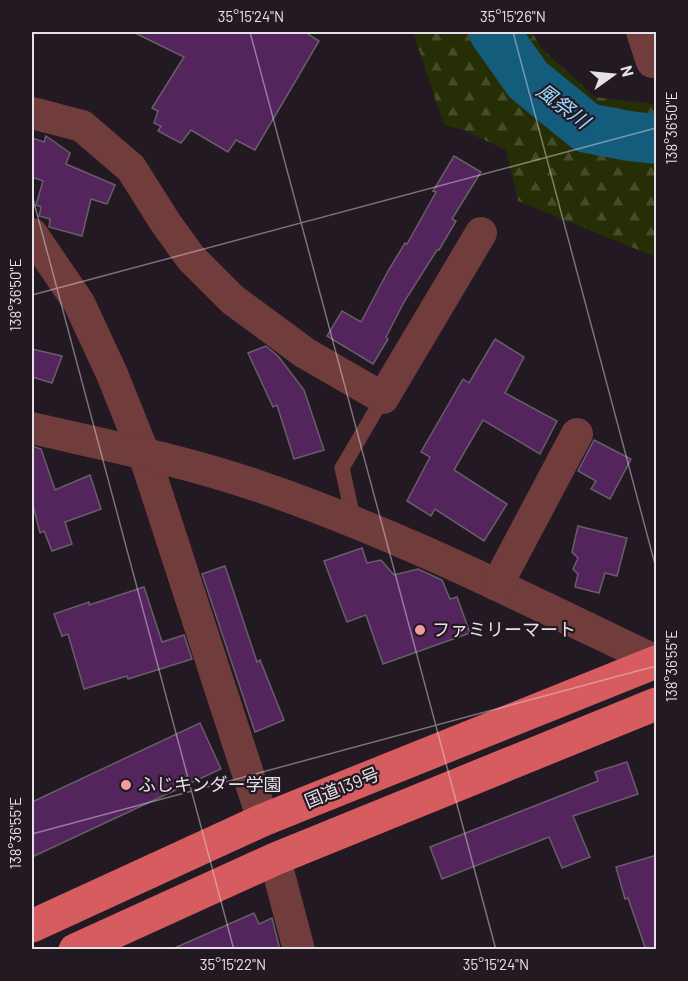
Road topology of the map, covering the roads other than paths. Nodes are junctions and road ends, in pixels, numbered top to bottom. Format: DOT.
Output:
graph roads {
  1 [pos="642,32"];
  2 [pos="657,62"];
  3 [pos="32,112"];
  4 [pos="481,233"];
  5 [pos="32,234"];
  6 [pos="383,398"];
  7 [pos="32,428"];
  8 [pos="577,434"];
  9 [pos="144,454"];
  10 [pos="354,522"];
  11 [pos="497,585"];
  12 [pos="657,661"];
  13 [pos="657,704"];
  14 [pos="263,820"];
  15 [pos="275,859"];
  16 [pos="32,926"];
  17 [pos="75,950"];
  18 [pos="299,950"];
  1 -- 2 [label="street"];
  3 -- 6 [label="street"];
  4 -- 6 [label="street"];
  5 -- 9 [label="street"];
  6 -- 10 [label="lane"];
  7 -- 9 [label="street"];
  8 -- 11 [label="street"];
  9 -- 10 [label="street"];
  9 -- 14 [label="street"];
  10 -- 11 [label="street"];
  11 -- 12 [label="street"];
  12 -- 14 [label="highway, 国道139号"];
  13 -- 15 [label="highway"];
  14 -- 16 [label="highway, 国道139号"];
  15 -- 17 [label="highway"];
  15 -- 18 [label="street"];
}
